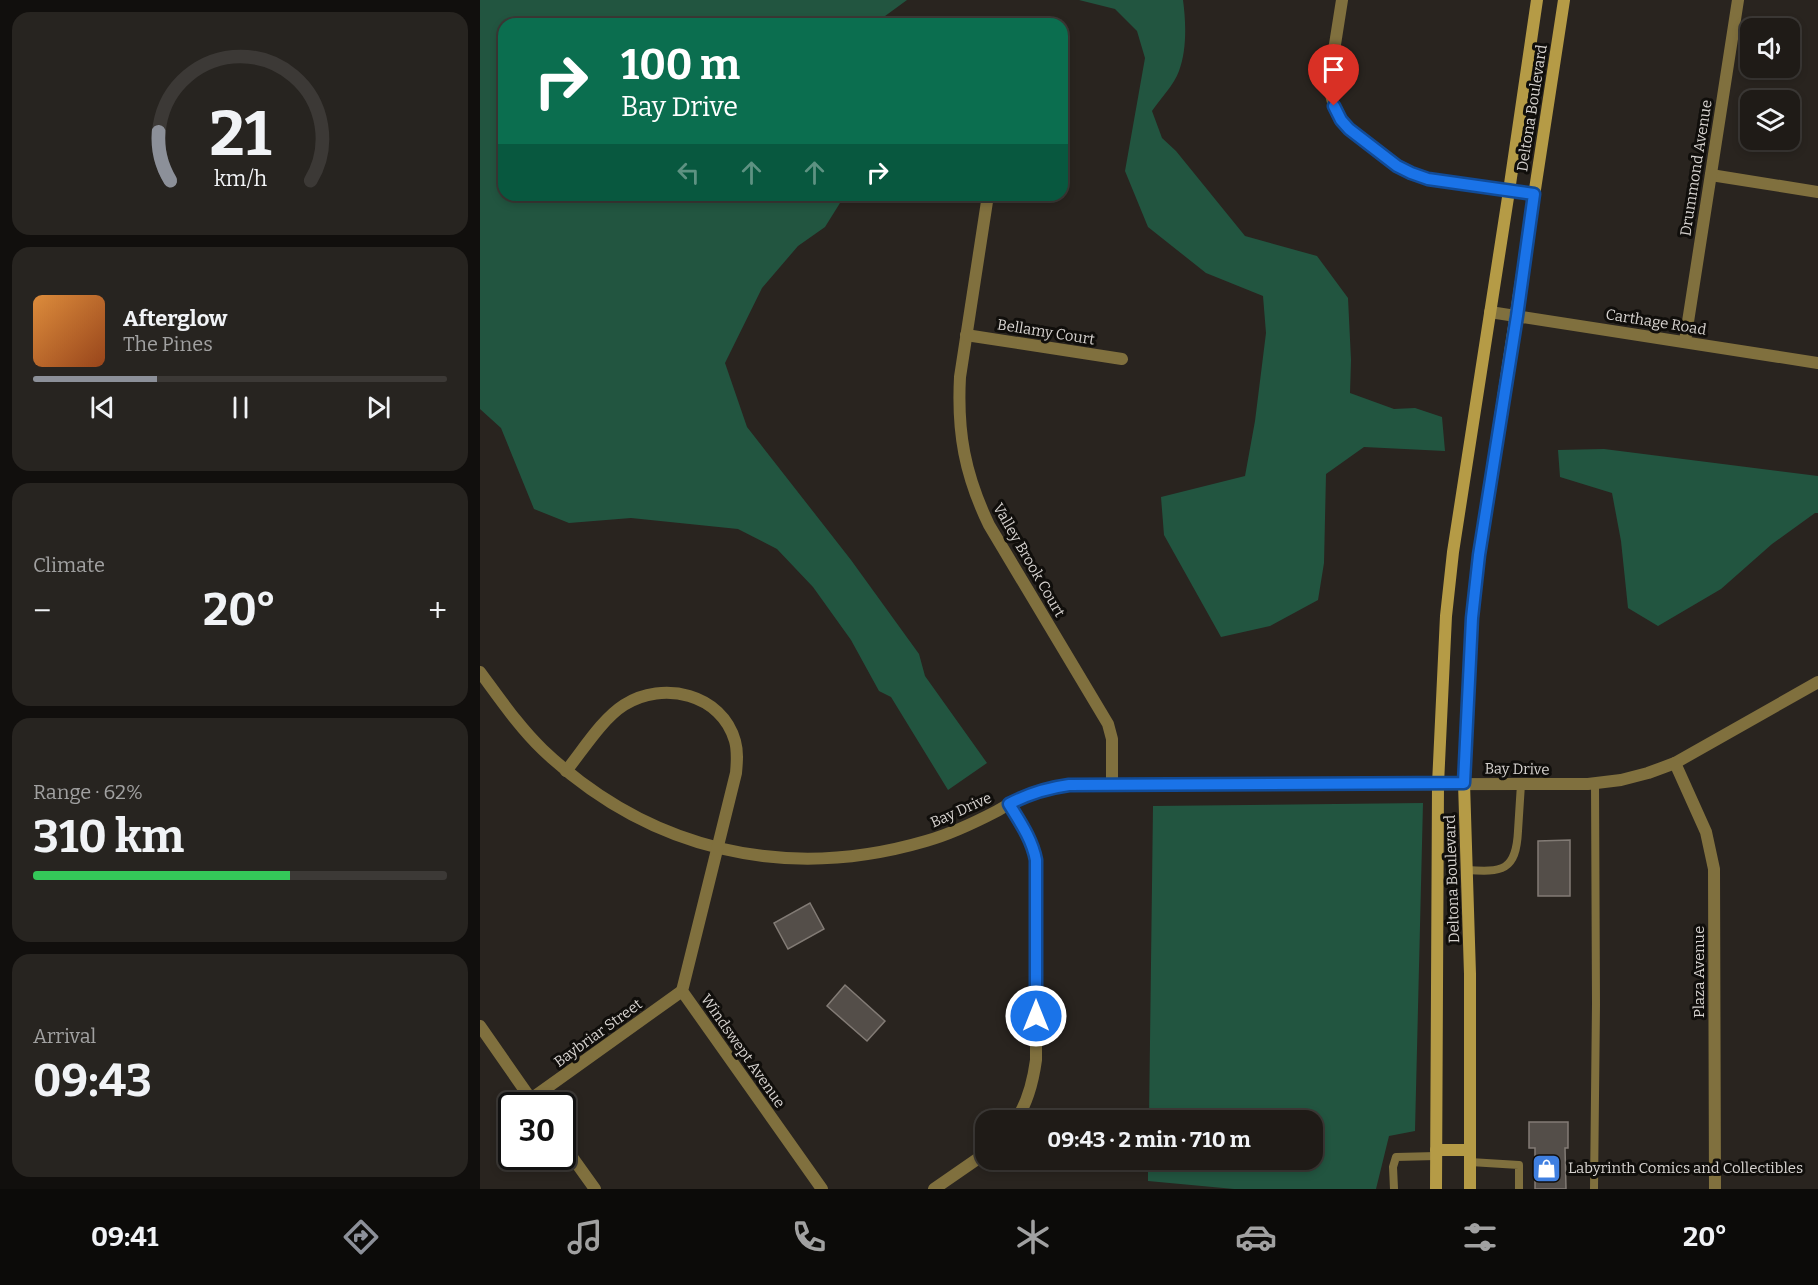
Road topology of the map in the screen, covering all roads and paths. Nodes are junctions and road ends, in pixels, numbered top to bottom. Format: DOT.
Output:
graph roads {
  1 [pos="1342,0"];
  2 [pos="1537,0"];
  3 [pos="1564,0"];
  4 [pos="1738,0"];
  5 [pos="1711,176"];
  6 [pos="1509,191"];
  7 [pos="1818,192"];
  8 [pos="1534,194"];
  9 [pos="987,201"];
  10 [pos="1490,312"];
  11 [pos="1517,316"];
  12 [pos="966,335"];
  13 [pos="1685,341"];
  14 [pos="1122,359"];
  15 [pos="1818,363"];
  16 [pos="480,672"];
  17 [pos="1818,682"];
  18 [pos="1675,763"];
  19 [pos="566,771"];
  20 [pos="1464,783"];
  21 [pos="1595,783"];
  22 [pos="1438,784"];
  23 [pos="1521,784"];
  24 [pos="1112,785"];
  25 [pos="1009,804"];
  26 [pos="718,848"];
  27 [pos="1466,870"];
  28 [pos="682,991"];
  29 [pos="480,1026"];
  30 [pos="526,1092"];
  31 [pos="546,1092"];
  32 [pos="1022,1110"];
  33 [pos="1436,1153"];
  34 [pos="1470,1156"];
  35 [pos="975,1161"];
  36 [pos="576,1163"];
  37 [pos="595,1189"];
  38 [pos="822,1189"];
  39 [pos="934,1189"];
  40 [pos="1394,1189"];
  41 [pos="1436,1189"];
  42 [pos="1470,1189"];
  43 [pos="1519,1189"];
  44 [pos="1594,1189"];
  45 [pos="1714,1189"];
  1 -- 6 [label="street"];
  2 -- 6 [label="main road, Deltona Boulevard"];
  3 -- 8 [label="main road, Deltona Boulevard"];
  4 -- 5 [label="street, Drummond Avenue"];
  5 -- 7 [label="street"];
  5 -- 13 [label="street, Drummond Avenue"];
  6 -- 8 [label="street"];
  6 -- 10 [label="main road, Deltona Boulevard"];
  8 -- 11 [label="main road, Deltona Boulevard"];
  9 -- 12 [label="street, Valley Brook Court"];
  10 -- 11 [label="street, Carthage Road"];
  10 -- 22 [label="main road, Deltona Boulevard"];
  11 -- 13 [label="street, Carthage Road"];
  11 -- 20 [label="main road, Deltona Boulevard"];
  12 -- 14 [label="street, Bellamy Court"];
  12 -- 24 [label="street, Valley Brook Court"];
  13 -- 15 [label="street, Carthage Road"];
  16 -- 19 [label="street, Bay Drive"];
  17 -- 18 [label="street, Bay Drive"];
  18 -- 21 [label="street, Bay Drive"];
  18 -- 45 [label="street, Plaza Avenue"];
  19 -- 26 [label="street, Bay Drive"];
  19 -- 26 [label="street"];
  20 -- 22 [label="street, Bay Drive"];
  20 -- 23 [label="street, Bay Drive"];
  20 -- 27 [label="main road, Deltona Boulevard"];
  21 -- 23 [label="street, Bay Drive"];
  21 -- 44 [label="lane"];
  22 -- 24 [label="street, Bay Drive"];
  22 -- 33 [label="main road, Deltona Boulevard"];
  23 -- 27 [label="lane"];
  24 -- 25 [label="street, Bay Drive"];
  25 -- 26 [label="street, Bay Drive"];
  25 -- 32 [label="street"];
  26 -- 28 [label="street, Windswept Avenue"];
  27 -- 34 [label="main road, Deltona Boulevard"];
  28 -- 31 [label="street, Baybriar Street"];
  28 -- 38 [label="street, Windswept Avenue"];
  29 -- 30 [label="street"];
  33 -- 34 [label="main road"];
  33 -- 40 [label="lane"];
  33 -- 41 [label="main road, Deltona Boulevard"];
  34 -- 42 [label="main road, Deltona Boulevard"];
  34 -- 43 [label="lane"];
  35 -- 39 [label="street"];
  36 -- 37 [label="street"];
}
